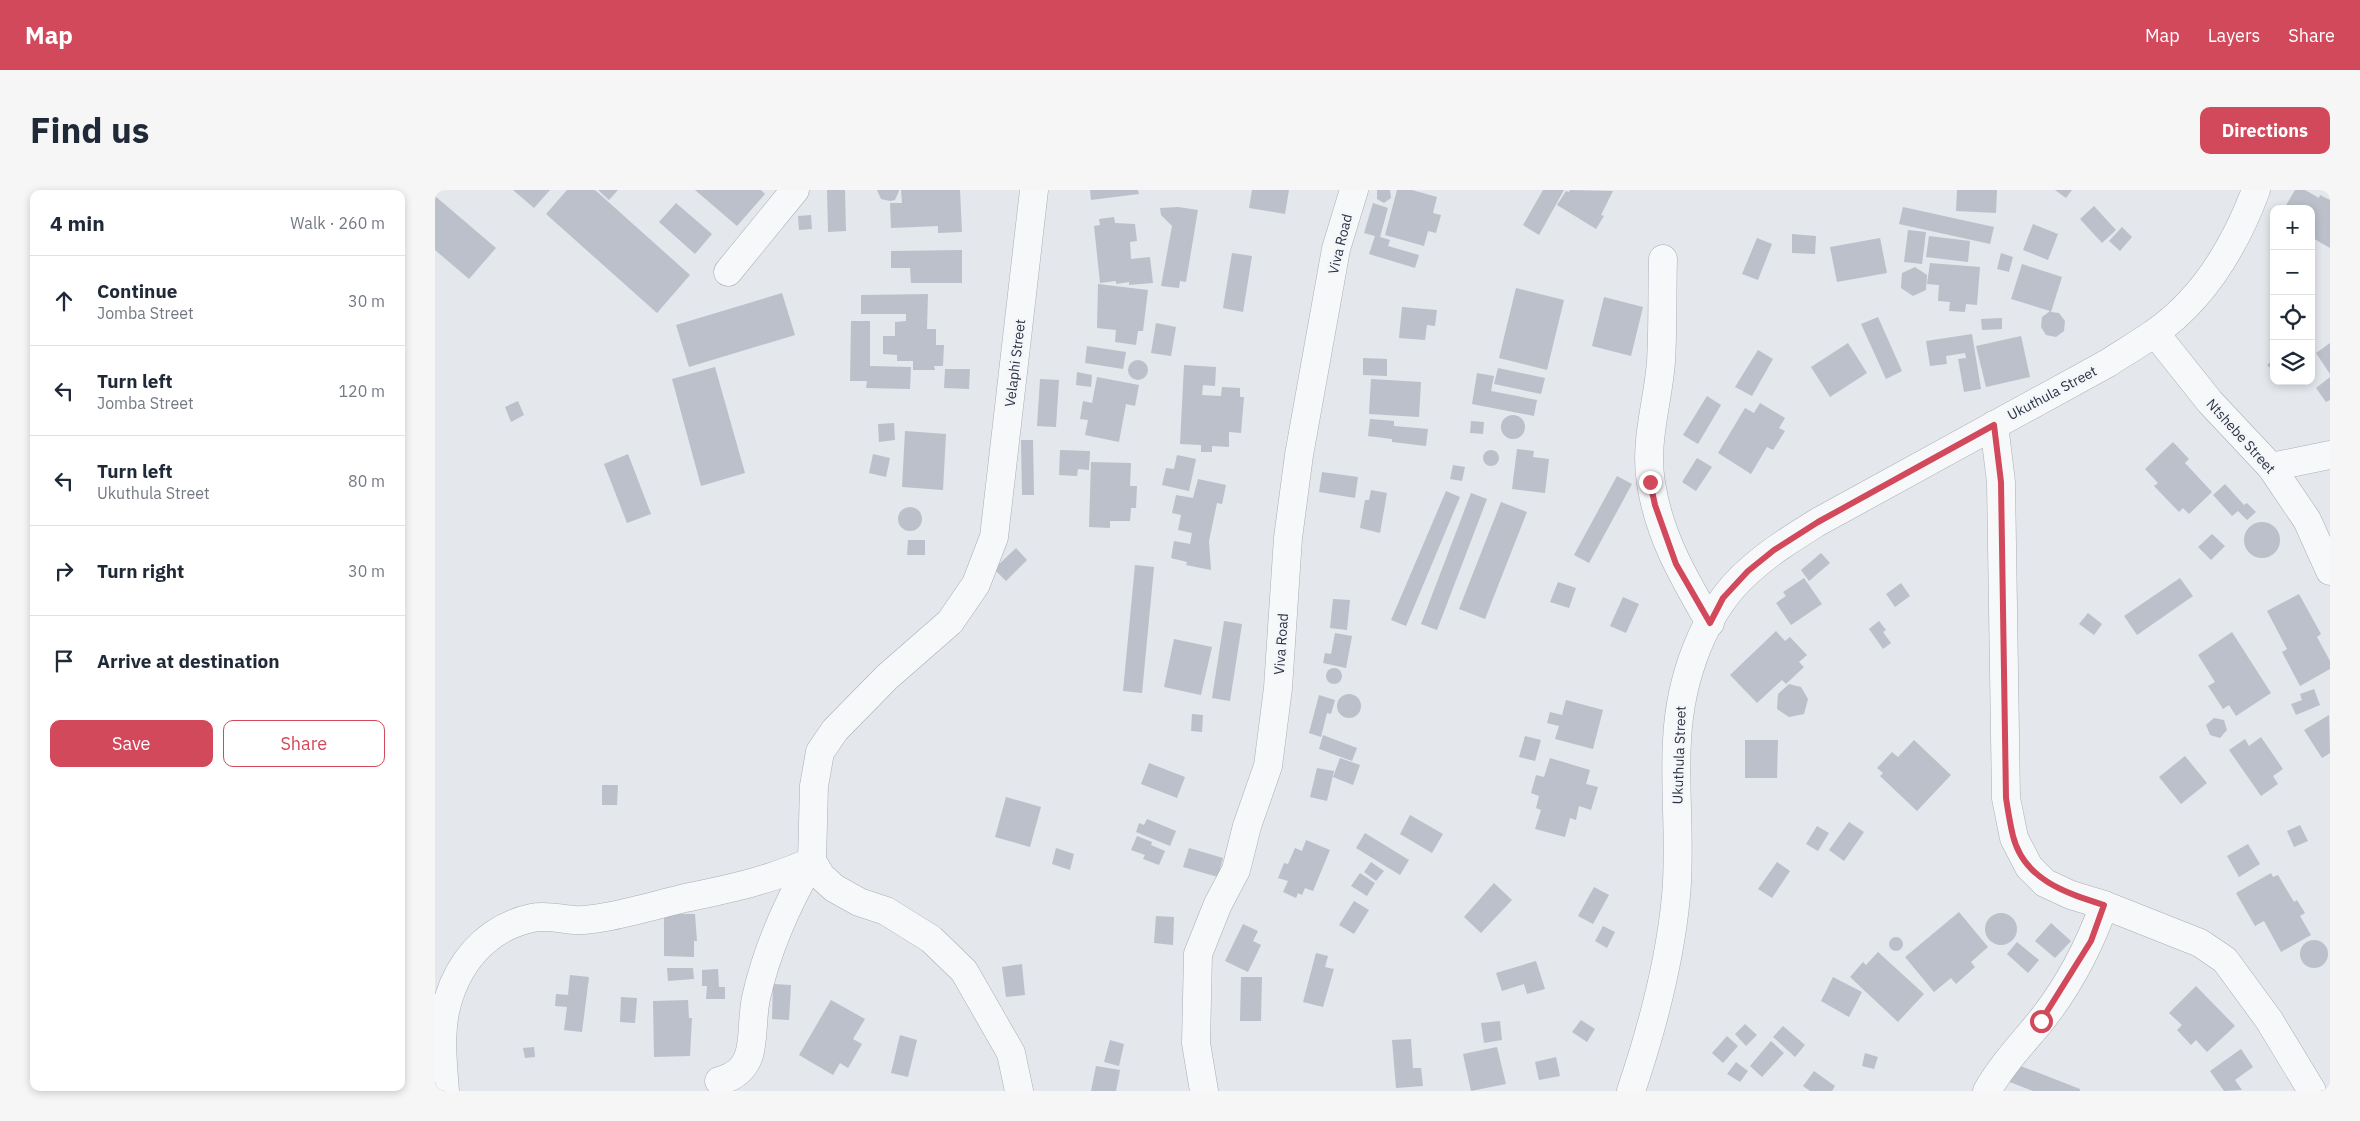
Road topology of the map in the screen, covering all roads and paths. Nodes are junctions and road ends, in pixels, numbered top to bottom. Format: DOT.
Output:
graph roads {
  1 [pos="795,190"];
  2 [pos="1034,190"];
  3 [pos="1354,190"];
  4 [pos="2256,190"];
  5 [pos="1663,259"];
  6 [pos="728,272"];
  7 [pos="2155,334"];
  8 [pos="1994,425"];
  9 [pos="2330,455"];
  10 [pos="2271,467"];
  11 [pos="2330,571"];
  12 [pos="1710,623"];
  13 [pos="812,861"];
  14 [pos="2104,905"];
  15 [pos="719,1081"];
  16 [pos="445,1091"];
  17 [pos="1019,1091"];
  18 [pos="1204,1091"];
  19 [pos="1631,1091"];
  20 [pos="1987,1091"];
  21 [pos="2311,1091"];
  1 -- 6 [label="street"];
  2 -- 13 [label="street, Velaphi Street"];
  3 -- 18 [label="street, Viva Road"];
  4 -- 7 [label="street, Ukuthula Street"];
  5 -- 12 [label="street"];
  7 -- 8 [label="street, Ukuthula Street"];
  7 -- 10 [label="street, Ntshebe Street"];
  8 -- 12 [label="street, Ukuthula Street"];
  8 -- 14 [label="street"];
  9 -- 10 [label="street"];
  10 -- 11 [label="street, Ntshebe Street"];
  12 -- 19 [label="street, Ukuthula Street"];
  13 -- 15 [label="street"];
  13 -- 16 [label="street"];
  13 -- 17 [label="street"];
  14 -- 20 [label="street"];
  14 -- 21 [label="street"];
}
